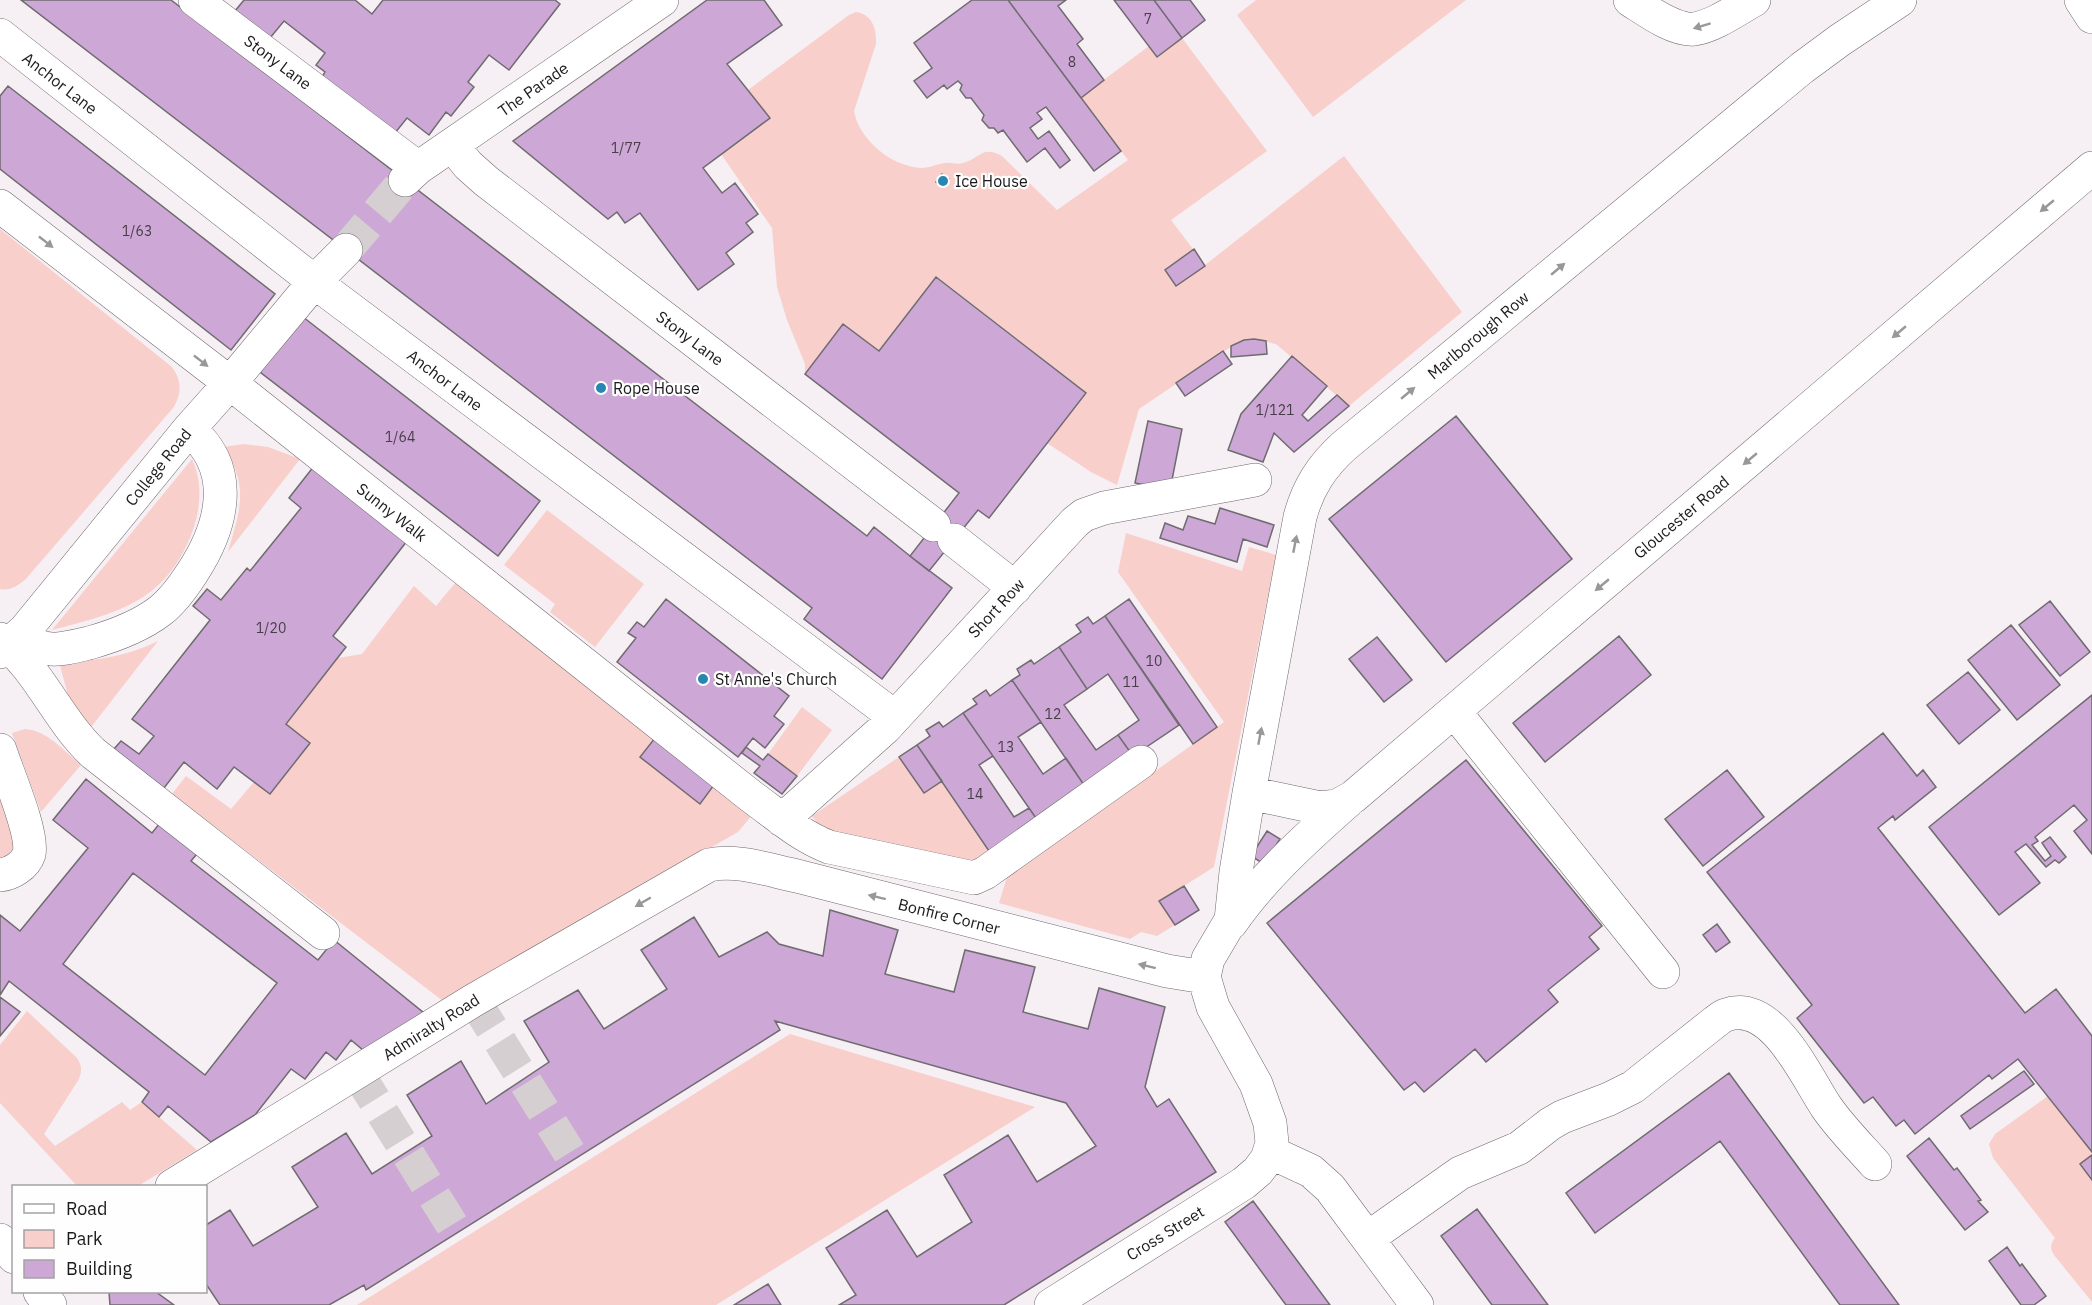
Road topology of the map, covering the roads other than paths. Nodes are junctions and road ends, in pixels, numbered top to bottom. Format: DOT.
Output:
graph roads {
  1 [pos="195,0"];
  2 [pos="662,0"];
  3 [pos="1630,0"];
  4 [pos="1754,0"];
  5 [pos="1900,0"];
  6 [pos="2081,0"];
  7 [pos="2092,17"];
  8 [pos="5,49"];
  9 [pos="452,145"];
  10 [pos="2092,168"];
  11 [pos="411,174"];
  12 [pos="0,206"];
  13 [pos="346,250"];
  14 [pos="315,281"];
  15 [pos="230,383"];
  16 [pos="189,429"];
  17 [pos="1255,480"];
  18 [pos="1015,588"];
  19 [pos="7,643"];
  20 [pos="1454,711"];
  21 [pos="895,717"];
  22 [pos="0,750"];
  23 [pos="1141,762"];
  24 [pos="1249,793"];
  25 [pos="1353,797"];
  26 [pos="782,820"];
  27 [pos="694,873"];
  28 [pos="0,875"];
  29 [pos="1230,925"];
  30 [pos="323,933"];
  31 [pos="1663,972"];
  32 [pos="1204,977"];
  33 [pos="1270,1152"];
  34 [pos="1875,1164"];
  35 [pos="174,1185"];
  36 [pos="1368,1238"];
  37 [pos="0,1240"];
  38 [pos="12,1255"];
  39 [pos="41,1293"];
  40 [pos="1066,1301"];
  41 [pos="50,1305"];
  42 [pos="1417,1305"];
  1 -- 11 [label="street, Stony Lane"];
  2 -- 9 [label="street, The Parade"];
  4 -- 3 [label="street, one-way"];
  24 -- 5 [label="street, Marlborough Row, one-way"];
  6 -- 7 [label="street"];
  8 -- 14 [label="street, Anchor Lane"];
  9 -- 11 [label="street, The Parade"];
  9 -- 18 [label="street, Stony Lane"];
  10 -- 20 [label="street, Gloucester Road, one-way"];
  12 -- 15 [label="street, Sunny Walk, one-way"];
  13 -- 14 [label="street"];
  14 -- 15 [label="street, College Road"];
  14 -- 21 [label="street, Anchor Lane"];
  15 -- 16 [label="street, College Road"];
  15 -- 26 [label="street, Sunny Walk"];
  16 -- 19 [label="street, College Road"];
  16 -- 19 [label="street"];
  17 -- 18 [label="street, Short Row"];
  18 -- 21 [label="street, Short Row"];
  19 -- 30 [label="street"];
  20 -- 25 [label="street, Gloucester Road"];
  20 -- 31 [label="street"];
  21 -- 26 [label="street, Short Row"];
  22 -- 28 [label="street"];
  23 -- 26 [label="street, Sunny Walk"];
  24 -- 25 [label="street, Gloucester Road"];
  24 -- 29 [label="street, Marlborough Row"];
  25 -- 29 [label="street"];
  32 -- 27 [label="street, Bonfire Corner, one-way"];
  27 -- 35 [label="street, Admiralty Road, one-way"];
  29 -- 32 [label="street"];
  32 -- 33 [label="street"];
  33 -- 36 [label="street"];
  33 -- 40 [label="street, Cross Street"];
  34 -- 36 [label="street"];
  36 -- 42 [label="street"];
  37 -- 38 [label="street"];
  39 -- 41 [label="street"];
}
